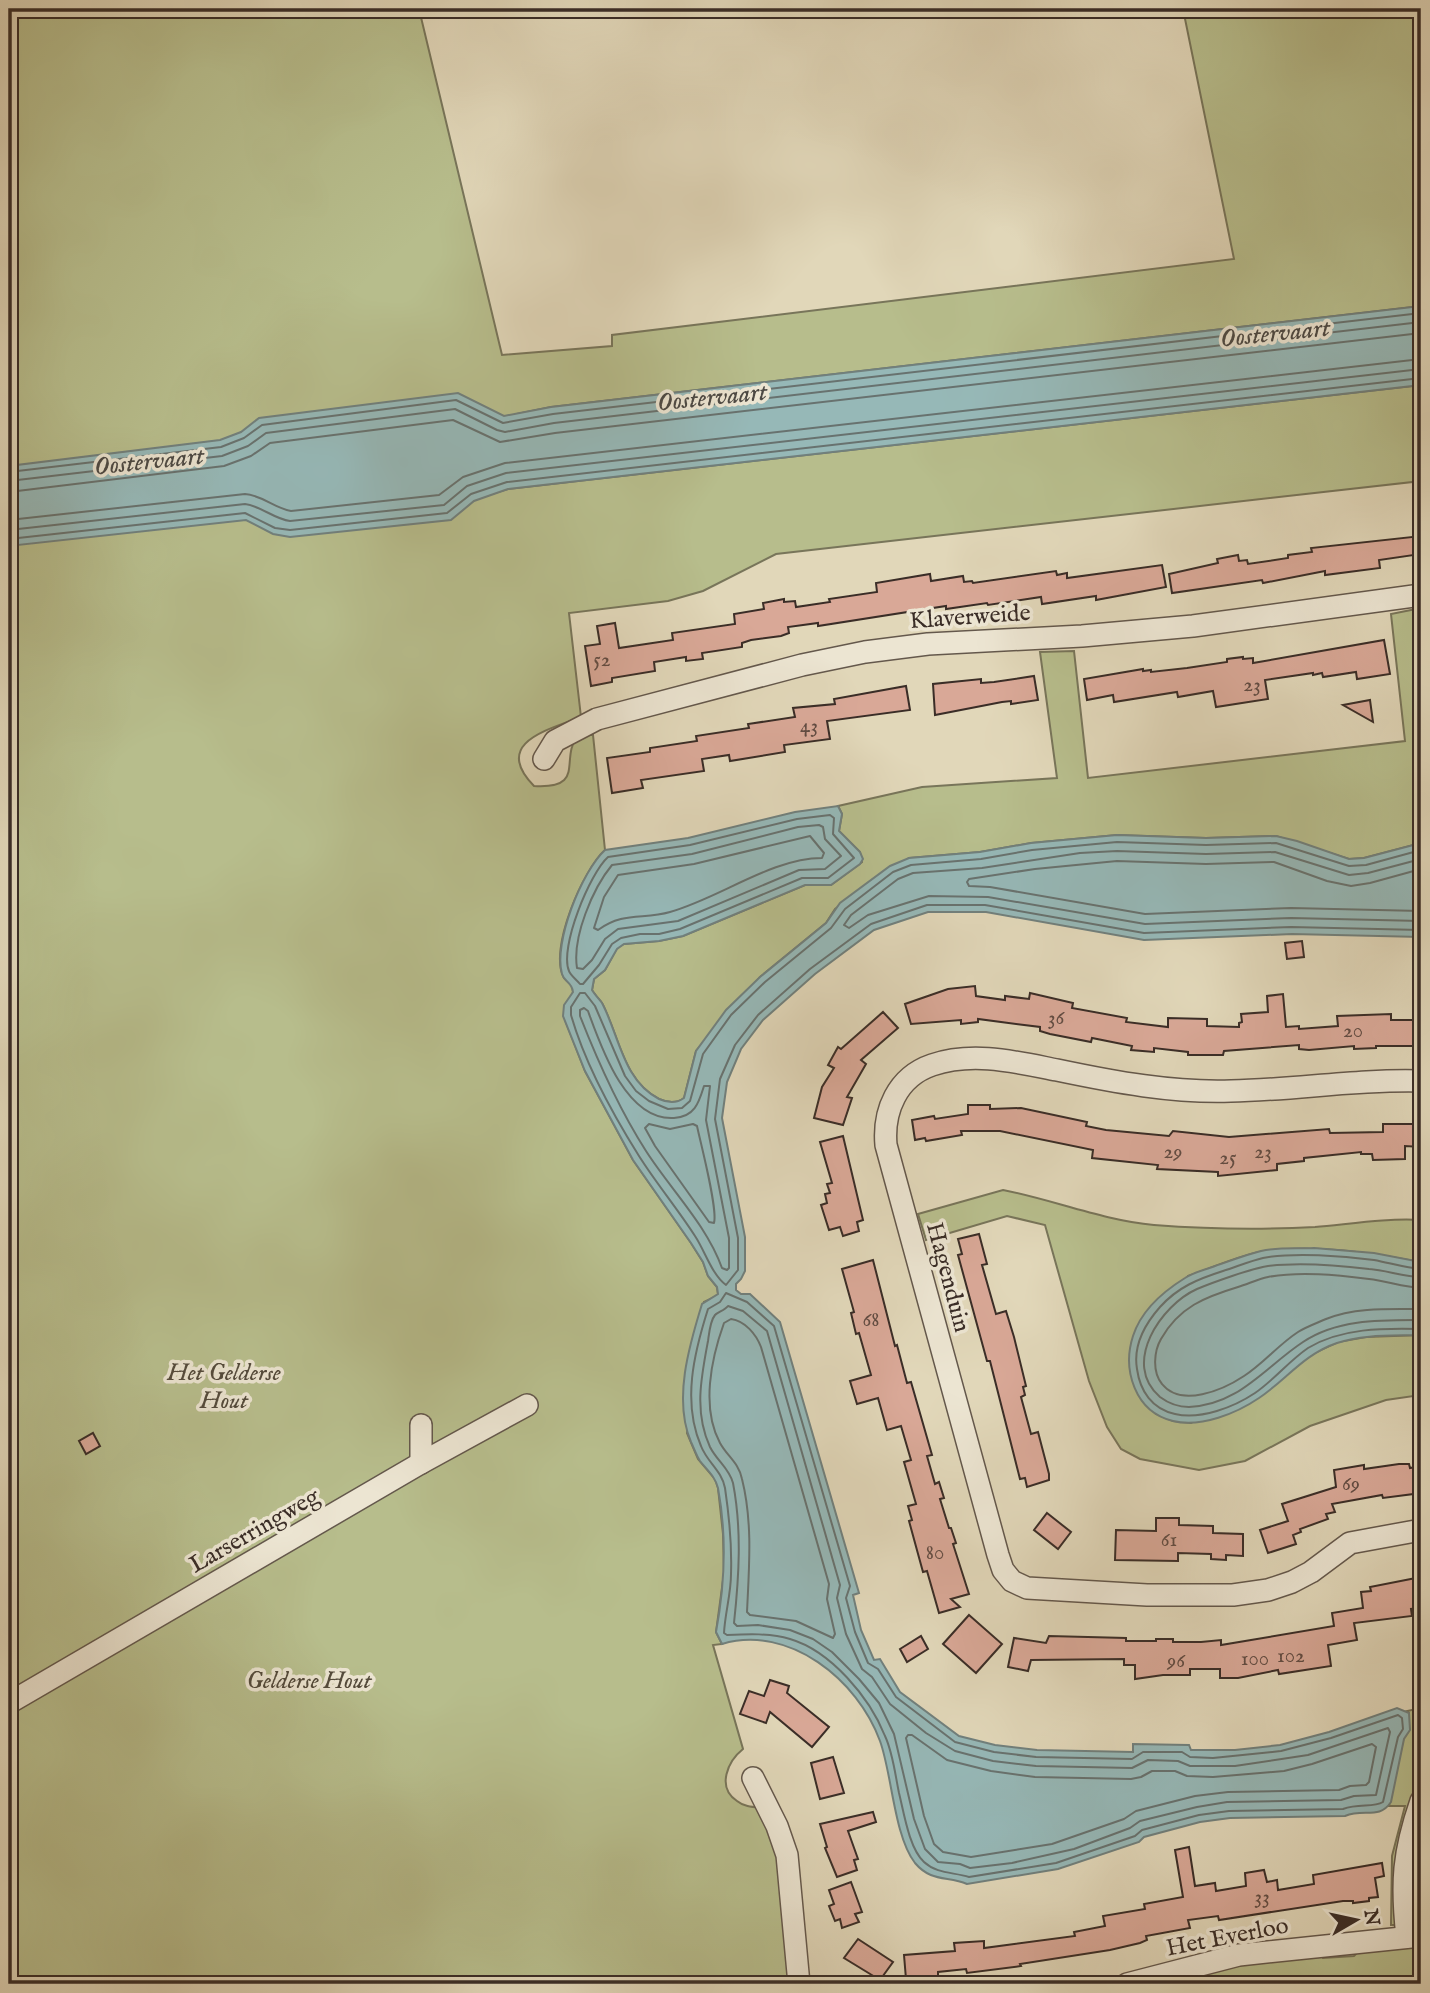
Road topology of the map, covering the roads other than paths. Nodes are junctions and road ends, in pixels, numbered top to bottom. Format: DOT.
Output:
graph roads {
  1 [pos="1421,595"];
  2 [pos="544,760"];
  3 [pos="1421,1081"];
  4 [pos="527,1405"];
  5 [pos="421,1425"];
  6 [pos="421,1463"];
  7 [pos="1421,1530"];
  8 [pos="9,1703"];
  9 [pos="752,1778"];
  10 [pos="1421,1801"];
  11 [pos="1414,1937"];
  12 [pos="799,1984"];
  13 [pos="1127,1984"];
  1 -- 2 [label="street, Klaverweide"];
  3 -- 7 [label="street, Hagenduin"];
  4 -- 6 [label="street, Larserringweg"];
  5 -- 6 [label="street"];
  6 -- 8 [label="street, Larserringweg"];
  9 -- 12 [label="street"];
  10 -- 11 [label="street"];
  11 -- 13 [label="street, Het Everloo"];
}
